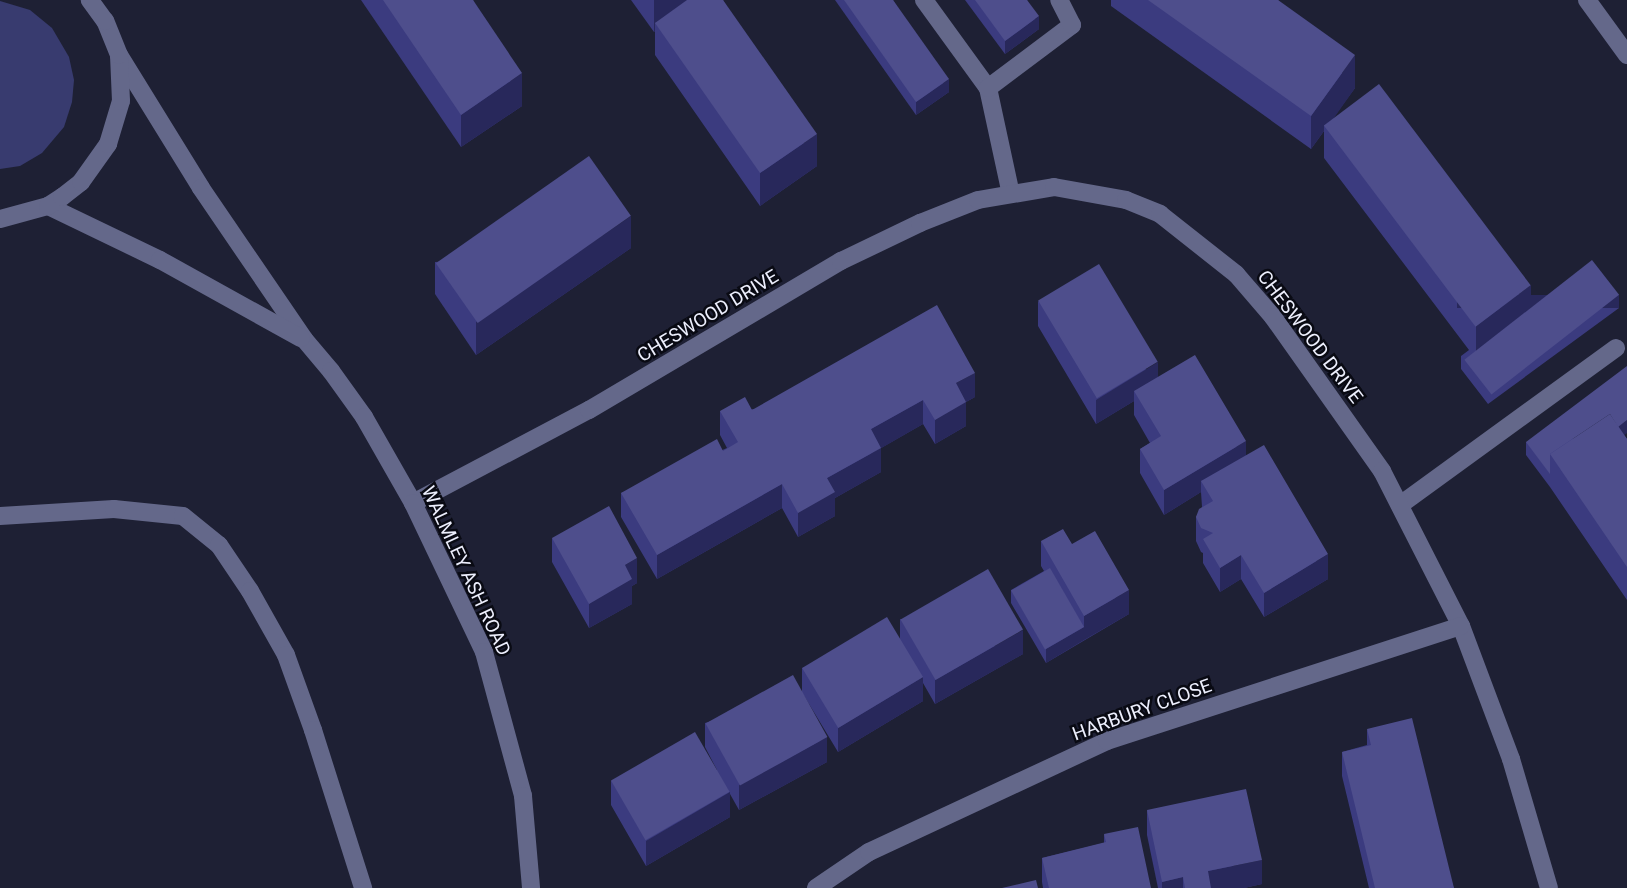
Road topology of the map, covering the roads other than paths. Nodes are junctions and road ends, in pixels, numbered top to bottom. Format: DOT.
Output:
graph roads {
  1 [pos="90,0"];
  2 [pos="924,0"];
  3 [pos="1059,0"];
  4 [pos="1587,0"];
  5 [pos="119,55"];
  6 [pos="1627,55"];
  7 [pos="988,88"];
  8 [pos="1011,194"];
  9 [pos="48,206"];
  10 [pos="0,219"];
  11 [pos="304,340"];
  12 [pos="1616,348"];
  13 [pos="413,503"];
  14 [pos="1400,505"];
  15 [pos="0,516"];
  16 [pos="1461,626"];
  17 [pos="363,888"];
  18 [pos="531,888"];
  19 [pos="816,888"];
  20 [pos="1549,888"];
  1 -- 5 [label="street"];
  2 -- 7 [label="street"];
  3 -- 7 [label="street"];
  4 -- 6 [label="street"];
  5 -- 9 [label="street"];
  5 -- 11 [label="street, WALMLEY ASH ROAD"];
  7 -- 8 [label="street"];
  8 -- 13 [label="street, CHESWOOD DRIVE"];
  8 -- 14 [label="street, CHESWOOD DRIVE"];
  9 -- 10 [label="street"];
  9 -- 11 [label="street, WALMLEY ASH ROAD"];
  11 -- 13 [label="street, WALMLEY ASH ROAD"];
  12 -- 14 [label="street"];
  13 -- 18 [label="street, WALMLEY ASH ROAD"];
  14 -- 16 [label="street, CHESWOOD DRIVE"];
  15 -- 17 [label="street"];
  16 -- 19 [label="street, HARBURY CLOSE"];
  16 -- 20 [label="street, CHESWOOD DRIVE"];
}
